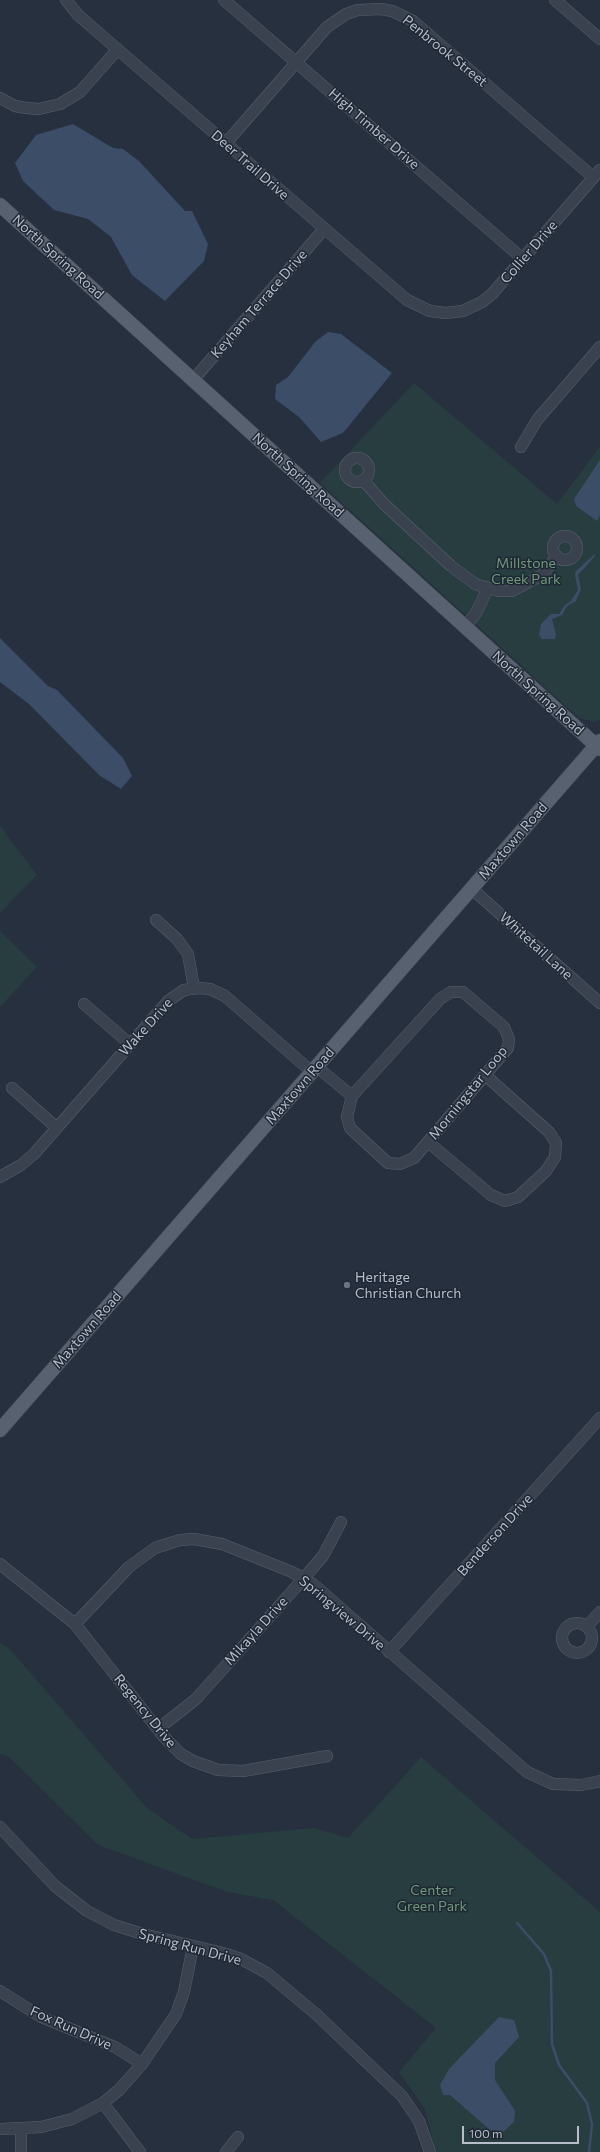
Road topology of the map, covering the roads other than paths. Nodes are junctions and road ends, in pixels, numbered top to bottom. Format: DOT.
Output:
graph roads {
  1 [pos="66,0"];
  2 [pos="224,0"];
  3 [pos="555,0"];
  4 [pos="600,39"];
  5 [pos="117,50"];
  6 [pos="296,62"];
  7 [pos="0,98"];
  8 [pos="226,144"];
  9 [pos="597,173"];
  10 [pos="0,205"];
  11 [pos="324,229"];
  12 [pos="523,259"];
  13 [pos="444,313"];
  14 [pos="600,347"];
  15 [pos="193,380"];
  16 [pos="521,447"];
  17 [pos="363,480"];
  18 [pos="557,556"];
  19 [pos="488,588"];
  20 [pos="465,627"];
  21 [pos="599,746"];
  22 [pos="472,889"];
  23 [pos="156,920"];
  24 [pos="194,988"];
  25 [pos="600,1003"];
  26 [pos="84,1004"];
  27 [pos="130,1044"];
  28 [pos="314,1069"];
  29 [pos="485,1075"];
  30 [pos="12,1088"];
  31 [pos="352,1096"];
  32 [pos="57,1128"];
  33 [pos="428,1142"];
  34 [pos="0,1177"];
  35 [pos="600,1418"];
  36 [pos="0,1430"];
  37 [pos="341,1522"];
  38 [pos="0,1564"];
  39 [pos="304,1578"];
  40 [pos="600,1612"];
  41 [pos="75,1624"];
  42 [pos="588,1625"];
  43 [pos="389,1652"];
  44 [pos="158,1729"];
  45 [pos="327,1756"];
  46 [pos="600,1781"];
  47 [pos="0,1827"];
  48 [pos="193,1946"];
  49 [pos="0,1991"];
  50 [pos="142,2064"];
  51 [pos="103,2103"];
  52 [pos="0,2129"];
  53 [pos="21,2129"];
  54 [pos="238,2137"];
  55 [pos="21,2152"];
  56 [pos="140,2152"];
  57 [pos="226,2152"];
  58 [pos="430,2152"];
  1 -- 5 [label="street, Deer Trail Drive"];
  2 -- 6 [label="street, High Timber Drive"];
  3 -- 4 [label="street"];
  5 -- 7 [label="street"];
  5 -- 8 [label="street, Deer Trail Drive"];
  6 -- 8 [label="street, Penbrook Street"];
  6 -- 9 [label="street, Penbrook Street"];
  6 -- 12 [label="street, High Timber Drive"];
  8 -- 11 [label="street, Deer Trail Drive"];
  9 -- 12 [label="street, Collier Drive"];
  10 -- 15 [label="main road, North Spring Road"];
  11 -- 13 [label="street, Deer Trail Drive"];
  11 -- 15 [label="street, Keyham Terrace Drive"];
  12 -- 13 [label="street, Collier Drive"];
  14 -- 16 [label="street"];
  15 -- 20 [label="main road, North Spring Road"];
  17 -- 19 [label="street"];
  18 -- 19 [label="street"];
  19 -- 20 [label="street"];
  20 -- 21 [label="main road, North Spring Road"];
  21 -- 22 [label="main road, Maxtown Road"];
  22 -- 25 [label="street, Whitetail Lane"];
  22 -- 28 [label="main road, Maxtown Road"];
  23 -- 24 [label="street"];
  24 -- 27 [label="street, Wake Drive"];
  24 -- 28 [label="street"];
  26 -- 27 [label="street"];
  27 -- 32 [label="street, Wake Drive"];
  28 -- 31 [label="street"];
  28 -- 36 [label="main road, Maxtown Road"];
  29 -- 31 [label="street, Morningstar Loop"];
  29 -- 33 [label="street, Morningstar Loop"];
  29 -- 33 [label="street"];
  30 -- 32 [label="street"];
  31 -- 33 [label="street, Morningstar Loop"];
  32 -- 34 [label="street, Wake Drive"];
  35 -- 43 [label="street, Benderson Drive"];
  37 -- 39 [label="street, Mikayla Drive"];
  38 -- 41 [label="street, Regency Drive"];
  39 -- 41 [label="street, Springview Drive"];
  39 -- 43 [label="street, Springview Drive"];
  39 -- 44 [label="street, Mikayla Drive"];
  40 -- 42 [label="street"];
  41 -- 44 [label="street, Regency Drive"];
  43 -- 46 [label="street, Springview Drive"];
  44 -- 45 [label="street, Regency Drive"];
  47 -- 48 [label="street, Spring Run Drive"];
  48 -- 50 [label="street"];
  48 -- 58 [label="street, Spring Run Drive"];
  49 -- 50 [label="street, Fox Run Drive"];
  50 -- 51 [label="street"];
  51 -- 53 [label="street"];
  51 -- 56 [label="street"];
  52 -- 53 [label="street"];
  53 -- 55 [label="street"];
  54 -- 57 [label="street"];
}
